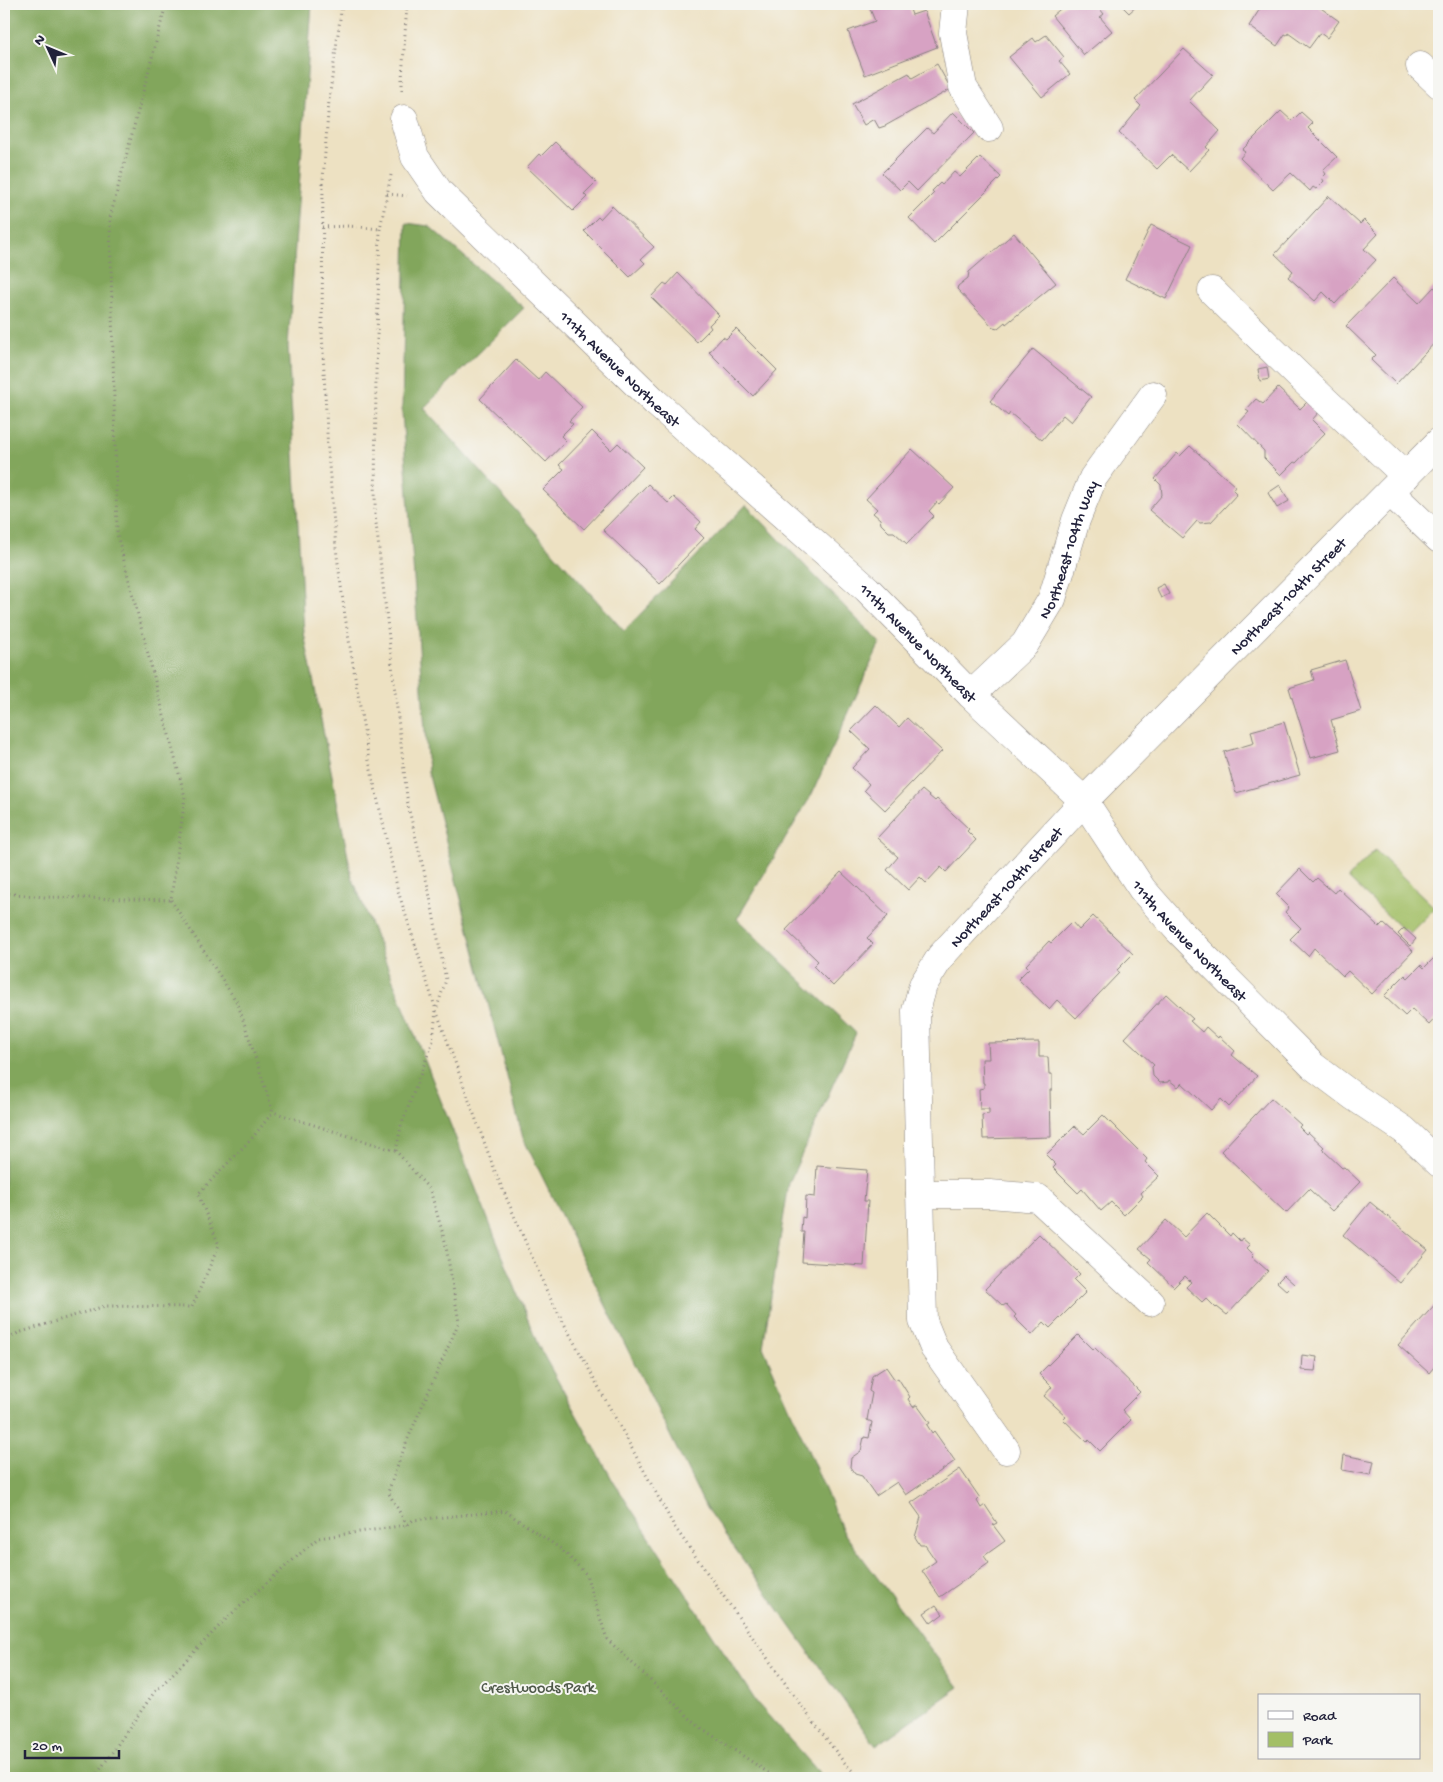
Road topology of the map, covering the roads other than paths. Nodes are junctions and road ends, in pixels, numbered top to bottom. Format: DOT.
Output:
graph roads {
  1 [pos="956,4"];
  2 [pos="404,119"];
  3 [pos="990,128"];
  4 [pos="1212,291"];
  5 [pos="1153,395"];
  6 [pos="1439,442"];
  7 [pos="1398,484"];
  8 [pos="1439,538"];
  9 [pos="971,695"];
  10 [pos="1084,801"];
  11 [pos="1439,1163"];
  12 [pos="920,1194"];
  13 [pos="1150,1302"];
  14 [pos="1006,1450"];
  1 -- 3 [label="street"];
  2 -- 9 [label="street, 111th Avenue Northeast"];
  4 -- 7 [label="street"];
  5 -- 9 [label="street, Northeast 104th Way"];
  6 -- 7 [label="street, Northeast 104th Street"];
  7 -- 8 [label="street"];
  7 -- 10 [label="street, Northeast 104th Street"];
  9 -- 10 [label="street, 111th Avenue Northeast"];
  10 -- 11 [label="street, 111th Avenue Northeast"];
  10 -- 12 [label="street, Northeast 104th Street"];
  12 -- 13 [label="street"];
  12 -- 14 [label="street, Northeast 104th Street"];
}
